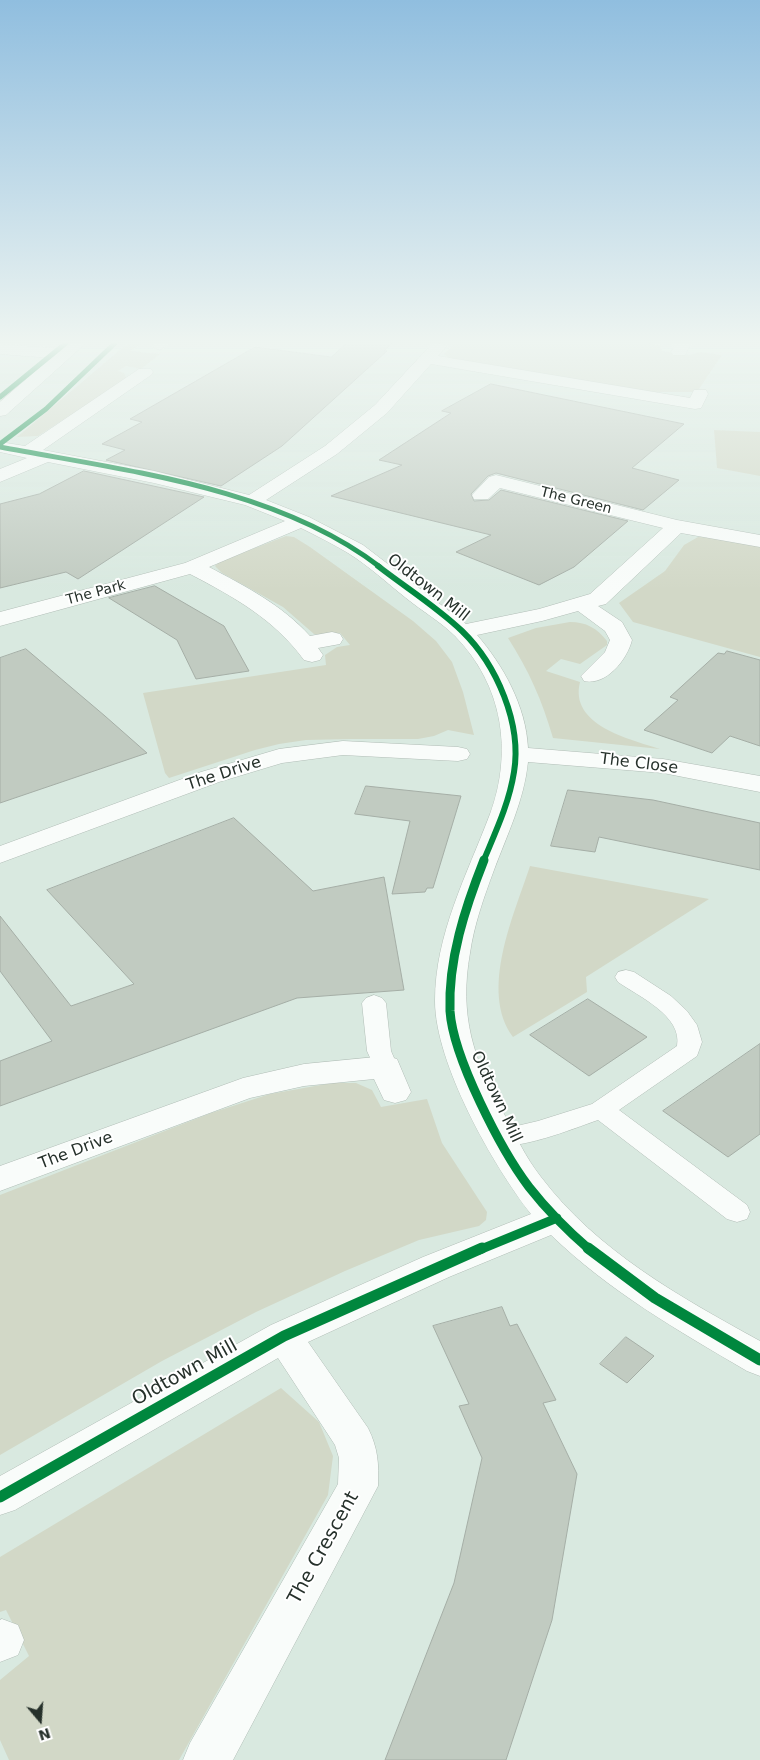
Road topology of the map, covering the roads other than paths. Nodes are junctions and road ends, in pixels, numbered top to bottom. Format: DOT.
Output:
graph roads {
  1 [pos="75,425"];
  2 [pos="362,425"];
  3 [pos="0,446"];
  4 [pos="39,453"];
  5 [pos="0,476"];
  6 [pos="481,495"];
  7 [pos="252,501"];
  8 [pos="302,522"];
  9 [pos="677,526"];
  10 [pos="760,542"];
  11 [pos="192,567"];
  12 [pos="583,605"];
  13 [pos="0,619"];
  14 [pos="462,631"];
  15 [pos="332,639"];
  16 [pos="592,676"];
  17 [pos="458,754"];
  18 [pos="516,754"];
  19 [pos="760,784"];
  20 [pos="0,855"];
  21 [pos="626,977"];
  22 [pos="374,1003"];
  23 [pos="391,1080"];
  24 [pos="601,1110"];
  25 [pos="500,1138"];
  26 [pos="0,1179"];
  27 [pos="737,1212"];
  28 [pos="557,1218"];
  29 [pos="284,1336"];
  30 [pos="760,1360"];
  31 [pos="0,1497"];
  32 [pos="207,1760"];
  1 -- 4 [label="street"];
  2 -- 7 [label="street"];
  3 -- 4 [label="street, Oldtown Mill"];
  4 -- 5 [label="street"];
  4 -- 7 [label="street, Oldtown Mill"];
  6 -- 9 [label="street, The Green"];
  7 -- 8 [label="street, Oldtown Mill"];
  8 -- 11 [label="street, The Park"];
  8 -- 14 [label="street, Oldtown Mill"];
  9 -- 10 [label="street, The Green"];
  9 -- 12 [label="street"];
  11 -- 13 [label="street, The Park"];
  11 -- 15 [label="street"];
  12 -- 14 [label="street"];
  12 -- 16 [label="street"];
  14 -- 18 [label="street, Oldtown Mill"];
  17 -- 20 [label="street, The Drive"];
  18 -- 19 [label="street, The Close"];
  18 -- 25 [label="street, Oldtown Mill"];
  21 -- 24 [label="lane"];
  22 -- 23 [label="lane"];
  23 -- 26 [label="street, The Drive"];
  24 -- 25 [label="lane"];
  24 -- 27 [label="lane"];
  25 -- 28 [label="street, Oldtown Mill"];
  28 -- 29 [label="street, Oldtown Mill"];
  28 -- 30 [label="street, Oldtown Mill"];
  29 -- 31 [label="street, Oldtown Mill"];
  29 -- 32 [label="street, The Crescent"];
}
